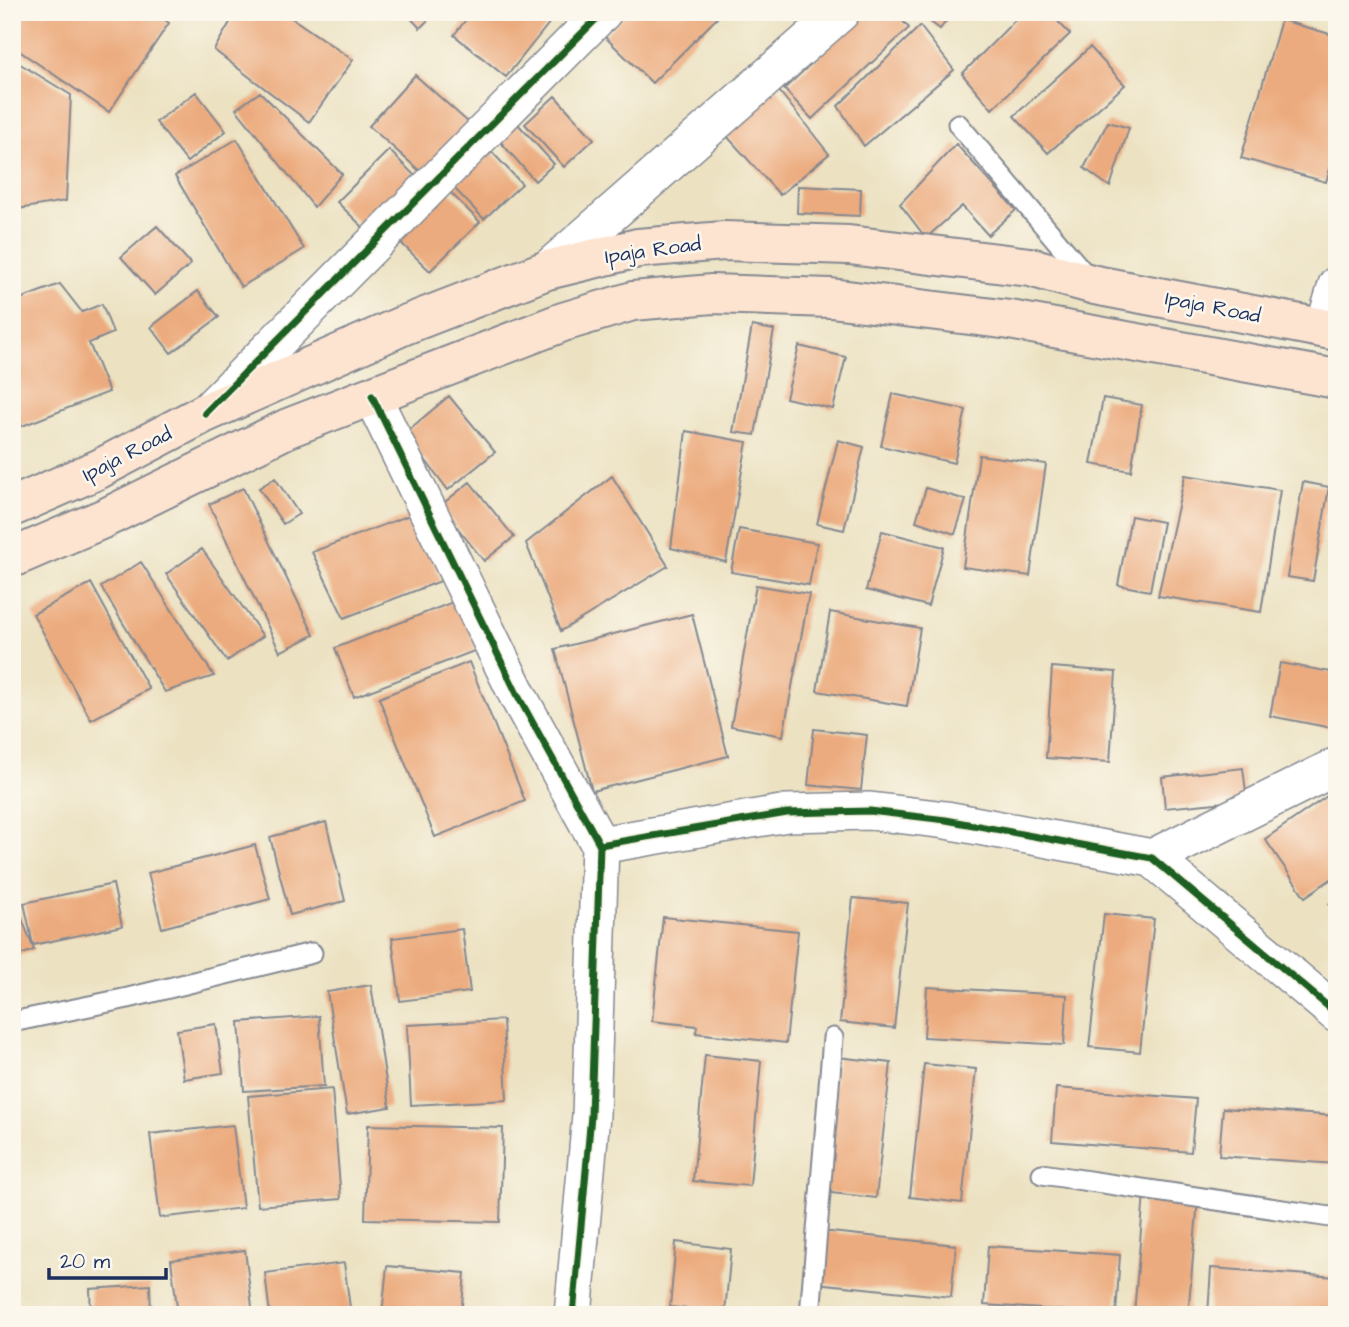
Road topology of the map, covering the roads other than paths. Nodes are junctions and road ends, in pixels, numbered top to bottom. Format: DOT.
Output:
graph roads {
  1 [pos="603,12"];
  2 [pos="841,12"];
  3 [pos="958,124"];
  4 [pos="547,270"];
  5 [pos="1094,285"];
  6 [pos="1337,285"];
  7 [pos="1330,330"];
  8 [pos="1337,379"];
  9 [pos="372,396"];
  10 [pos="205,413"];
  11 [pos="12,507"];
  12 [pos="12,558"];
  13 [pos="1337,766"];
  14 [pos="600,845"];
  15 [pos="1152,858"];
  16 [pos="312,953"];
  17 [pos="1337,1014"];
  18 [pos="12,1022"];
  19 [pos="833,1038"];
  20 [pos="1042,1174"];
  21 [pos="1337,1218"];
  22 [pos="573,1315"];
  23 [pos="810,1315"];
  1 -- 10 [label="street"];
  2 -- 4 [label="street"];
  3 -- 5 [label="lane"];
  4 -- 5 [label="main road, Ipaja Road"];
  4 -- 10 [label="main road, Ipaja Road"];
  5 -- 7 [label="main road, Ipaja Road"];
  6 -- 7 [label="street"];
  8 -- 9 [label="main road"];
  9 -- 12 [label="main road"];
  9 -- 14 [label="street"];
  10 -- 11 [label="main road, Ipaja Road"];
  13 -- 15 [label="street"];
  14 -- 15 [label="street"];
  14 -- 22 [label="street"];
  15 -- 17 [label="street"];
  16 -- 18 [label="lane"];
  19 -- 23 [label="lane"];
  20 -- 21 [label="lane"];
}
